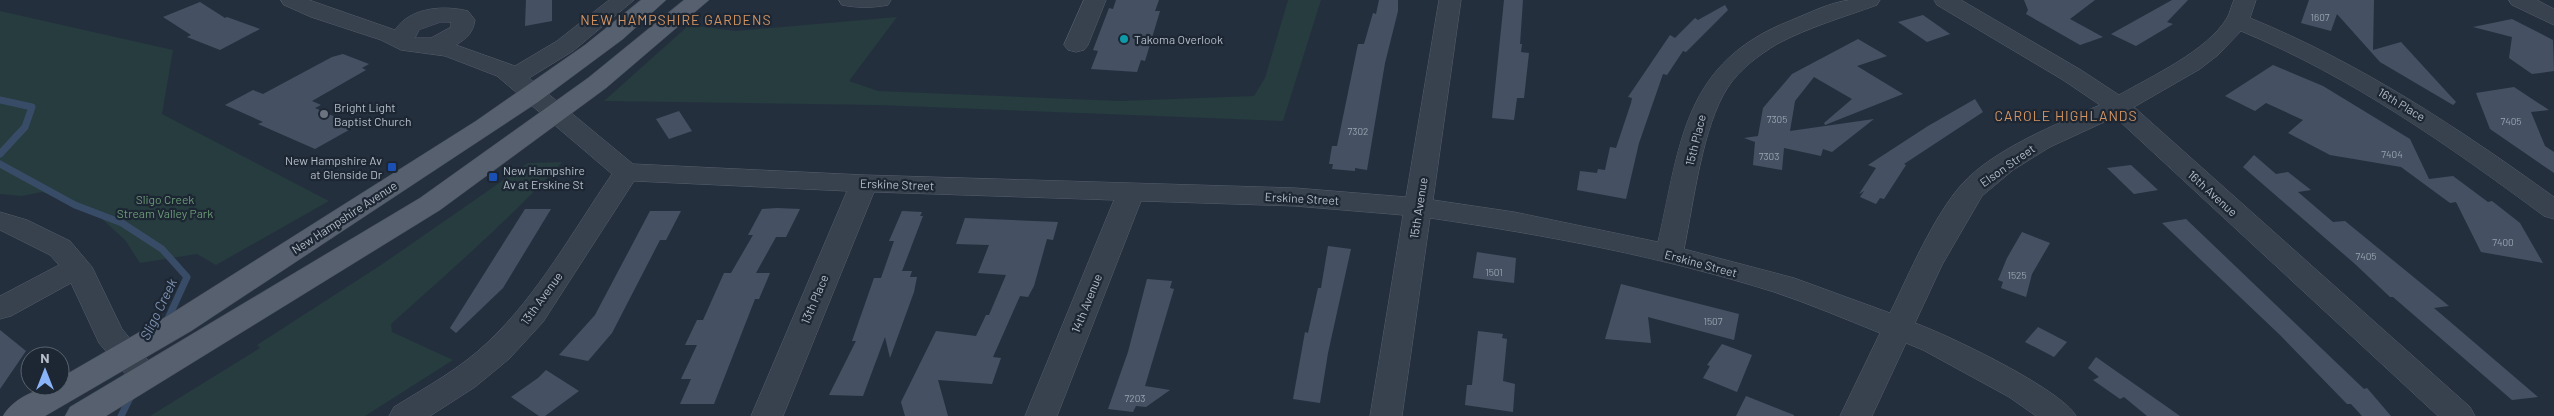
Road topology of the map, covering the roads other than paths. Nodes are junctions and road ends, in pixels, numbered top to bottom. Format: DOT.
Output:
graph roads {
  1 [pos="292,0"];
  2 [pos="623,0"];
  3 [pos="655,0"];
  4 [pos="698,0"];
  5 [pos="850,0"];
  6 [pos="880,0"];
  7 [pos="1095,0"];
  8 [pos="1450,0"];
  9 [pos="1869,0"];
  10 [pos="1945,0"];
  11 [pos="2520,0"];
  12 [pos="457,6"];
  13 [pos="2241,11"];
  14 [pos="2554,18"];
  15 [pos="415,27"];
  16 [pos="445,45"];
  17 [pos="1076,45"];
  18 [pos="513,77"];
  19 [pos="533,94"];
  20 [pos="2118,106"];
  21 [pos="555,112"];
  22 [pos="626,172"];
  23 [pos="864,183"];
  24 [pos="1131,191"];
  25 [pos="1418,207"];
  26 [pos="2554,210"];
  27 [pos="6,228"];
  28 [pos="1669,254"];
  29 [pos="78,267"];
  30 [pos="0,309"];
  31 [pos="1899,326"];
  32 [pos="127,355"];
  33 [pos="20,416"];
  34 [pos="81,416"];
  35 [pos="404,416"];
  36 [pos="767,416"];
  37 [pos="1041,416"];
  38 [pos="1386,416"];
  39 [pos="1856,416"];
  40 [pos="2060,416"];
  41 [pos="2459,416"];
  1 -- 15 [label="street"];
  2 -- 18 [label="street"];
  3 -- 19 [label="main road, New Hampshire Avenue"];
  4 -- 21 [label="main road, New Hampshire Avenue"];
  5 -- 6 [label="street"];
  7 -- 17 [label="street"];
  8 -- 25 [label="street, 15th Avenue"];
  9 -- 28 [label="street, 15th Place"];
  10 -- 20 [label="street, 16th Avenue"];
  11 -- 14 [label="street"];
  12 -- 15 [label="street"];
  12 -- 16 [label="street"];
  13 -- 20 [label="street, Elson Street"];
  13 -- 26 [label="street, 16th Place"];
  15 -- 16 [label="street"];
  16 -- 18 [label="street"];
  18 -- 19 [label="street"];
  19 -- 21 [label="street"];
  19 -- 32 [label="main road, New Hampshire Avenue"];
  20 -- 31 [label="street, Elson Street"];
  20 -- 41 [label="street, 16th Avenue"];
  21 -- 22 [label="street"];
  21 -- 32 [label="main road, New Hampshire Avenue"];
  22 -- 23 [label="street, Erskine Street"];
  22 -- 35 [label="street, 13th Avenue"];
  23 -- 24 [label="street, Erskine Street"];
  23 -- 36 [label="street, 13th Place"];
  24 -- 25 [label="street, Erskine Street"];
  24 -- 37 [label="street, 14th Avenue"];
  25 -- 28 [label="street, Erskine Street"];
  25 -- 38 [label="street, 15th Avenue"];
  27 -- 29 [label="street"];
  28 -- 31 [label="street, Erskine Street"];
  29 -- 30 [label="street"];
  29 -- 32 [label="street"];
  31 -- 39 [label="street, Elson Street"];
  31 -- 40 [label="street, Erskine Street"];
  32 -- 33 [label="main road, New Hampshire Avenue"];
  32 -- 34 [label="main road, New Hampshire Avenue"];
}
